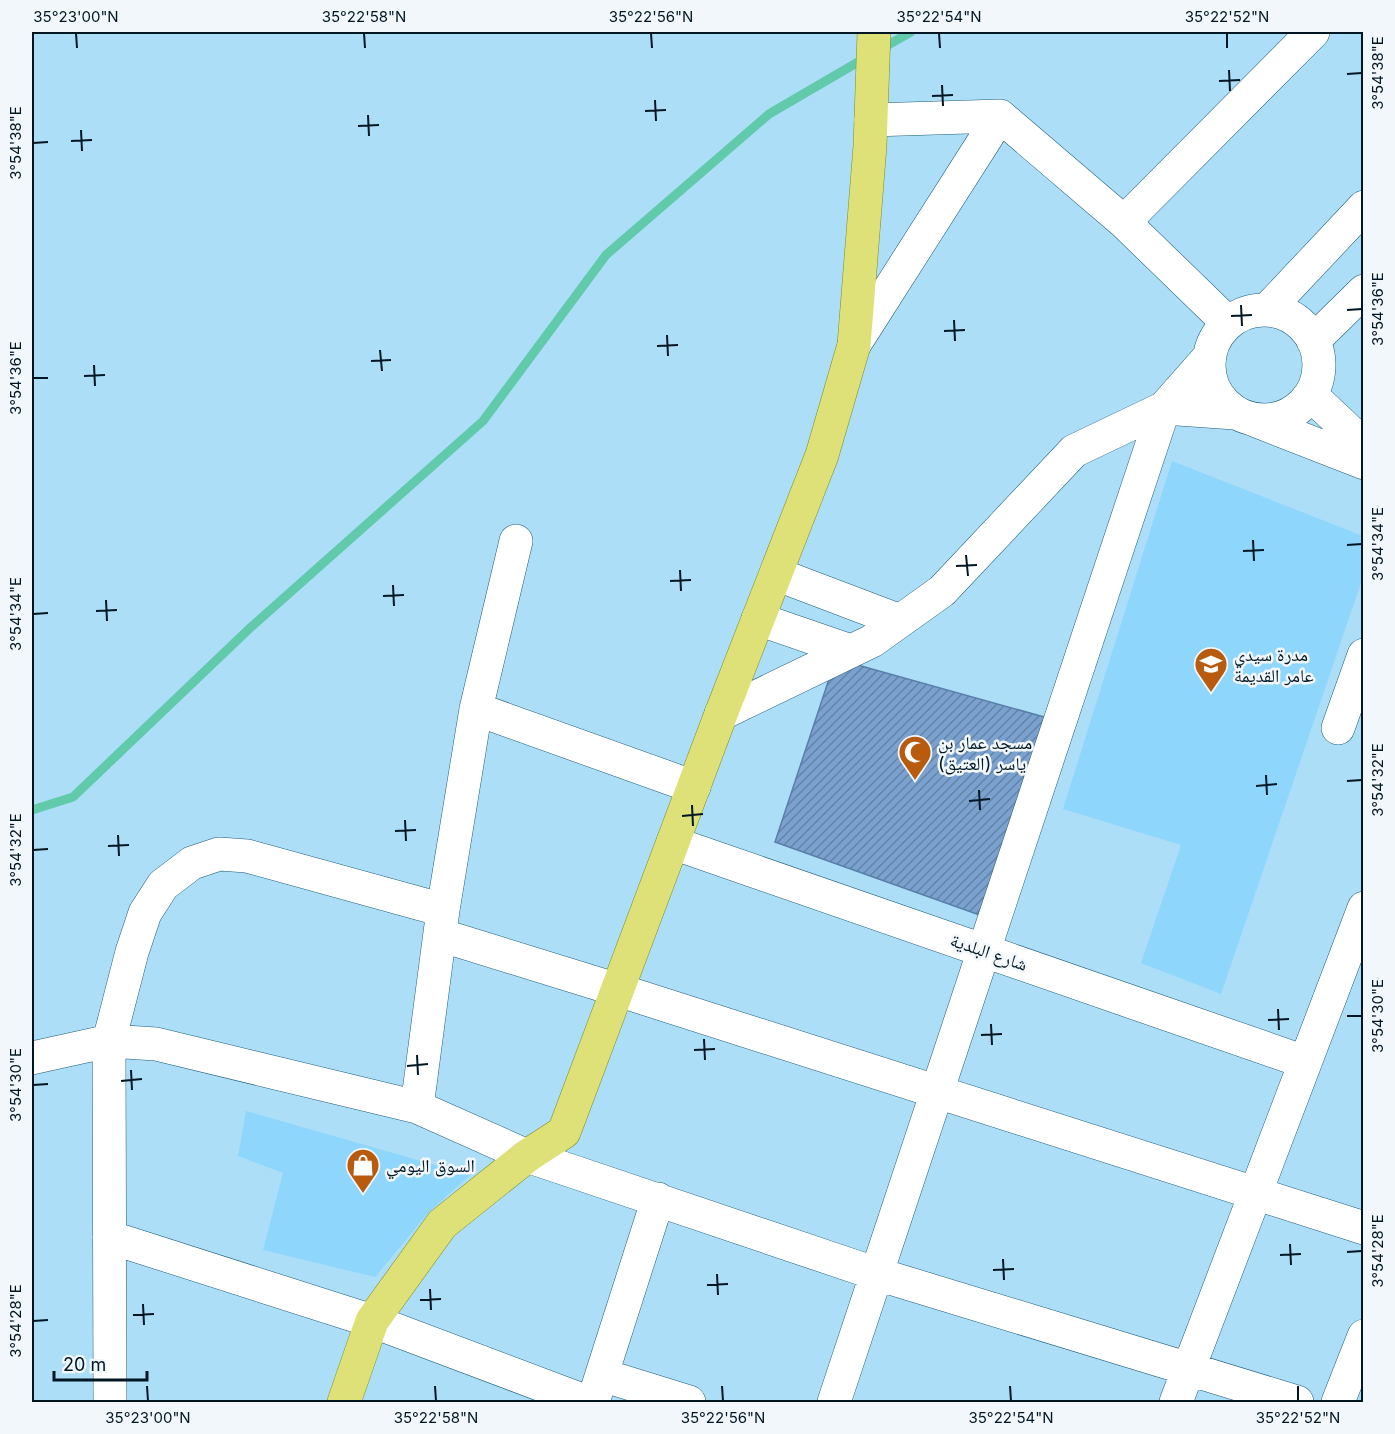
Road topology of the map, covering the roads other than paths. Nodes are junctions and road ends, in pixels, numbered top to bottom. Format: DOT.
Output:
graph roads {
  1 [pos="874,32"];
  2 [pos="1313,32"];
  3 [pos="1000,116"];
  4 [pos="871,133"];
  5 [pos="1364,207"];
  6 [pos="1124,222"];
  7 [pos="1364,291"];
  8 [pos="1267,310"];
  9 [pos="1228,323"];
  10 [pos="1313,341"];
  11 [pos="854,345"];
  12 [pos="1210,356"];
  13 [pos="1311,395"];
  14 [pos="1164,408"];
  15 [pos="1245,416"];
  16 [pos="1364,445"];
  17 [pos="1364,464"];
  18 [pos="516,542"];
  19 [pos="776,574"];
  20 [pos="758,620"];
  21 [pos="900,621"];
  22 [pos="851,651"];
  23 [pos="1364,655"];
  24 [pos="476,709"];
  25 [pos="721,714"];
  26 [pos="1338,728"];
  27 [pos="694,787"];
  28 [pos="673,843"];
  29 [pos="1364,908"];
  30 [pos="442,923"];
  31 [pos="984,951"];
  32 [pos="618,990"];
  33 [pos="108,1041"];
  34 [pos="32,1059"];
  35 [pos="1305,1062"];
  36 [pos="937,1092"];
  37 [pos="417,1107"];
  38 [pos="527,1156"];
  39 [pos="1256,1193"];
  40 [pos="658,1199"];
  41 [pos="1364,1228"];
  42 [pos="110,1237"];
  43 [pos="877,1274"];
  44 [pos="372,1322"];
  45 [pos="1364,1336"];
  46 [pos="1189,1369"];
  47 [pos="594,1393"];
  48 [pos="110,1402"];
  49 [pos="344,1402"];
  50 [pos="689,1402"];
  51 [pos="834,1402"];
  52 [pos="1176,1402"];
  53 [pos="1297,1402"];
  54 [pos="1338,1402"];
  1 -- 4 [label="main road"];
  2 -- 6 [label="street"];
  3 -- 4 [label="street"];
  3 -- 6 [label="street"];
  3 -- 11 [label="street"];
  4 -- 11 [label="main road"];
  5 -- 8 [label="street"];
  6 -- 9 [label="street"];
  7 -- 10 [label="street"];
  8 -- 9 [label="street"];
  8 -- 10 [label="street"];
  9 -- 12 [label="street"];
  10 -- 13 [label="street"];
  11 -- 19 [label="main road"];
  12 -- 14 [label="street"];
  12 -- 15 [label="street"];
  13 -- 15 [label="street"];
  13 -- 16 [label="street"];
  14 -- 15 [label="street"];
  14 -- 21 [label="street"];
  14 -- 31 [label="street"];
  15 -- 17 [label="street"];
  18 -- 24 [label="street"];
  19 -- 20 [label="main road"];
  19 -- 21 [label="street"];
  20 -- 22 [label="street"];
  20 -- 25 [label="main road"];
  21 -- 22 [label="street"];
  22 -- 25 [label="street"];
  23 -- 26 [label="street"];
  24 -- 27 [label="street"];
  24 -- 30 [label="street"];
  25 -- 27 [label="main road"];
  27 -- 28 [label="main road"];
  28 -- 31 [label="street, شارع البلدية"];
  28 -- 32 [label="main road"];
  29 -- 35 [label="street"];
  30 -- 32 [label="street"];
  30 -- 33 [label="street"];
  30 -- 37 [label="street"];
  31 -- 35 [label="street, شارع البلدية"];
  31 -- 36 [label="street"];
  32 -- 36 [label="street"];
  32 -- 38 [label="main road"];
  33 -- 34 [label="street"];
  33 -- 37 [label="street"];
  33 -- 42 [label="street"];
  35 -- 39 [label="street"];
  36 -- 39 [label="street"];
  36 -- 43 [label="street"];
  37 -- 38 [label="street"];
  38 -- 40 [label="street"];
  38 -- 44 [label="main road"];
  39 -- 41 [label="street"];
  39 -- 46 [label="street"];
  40 -- 43 [label="street"];
  40 -- 47 [label="street"];
  42 -- 44 [label="street"];
  42 -- 48 [label="street"];
  43 -- 46 [label="street"];
  43 -- 51 [label="street"];
  44 -- 47 [label="street"];
  44 -- 49 [label="main road"];
  45 -- 54 [label="street"];
  46 -- 52 [label="street"];
  46 -- 53 [label="street"];
  47 -- 50 [label="street"];
}
